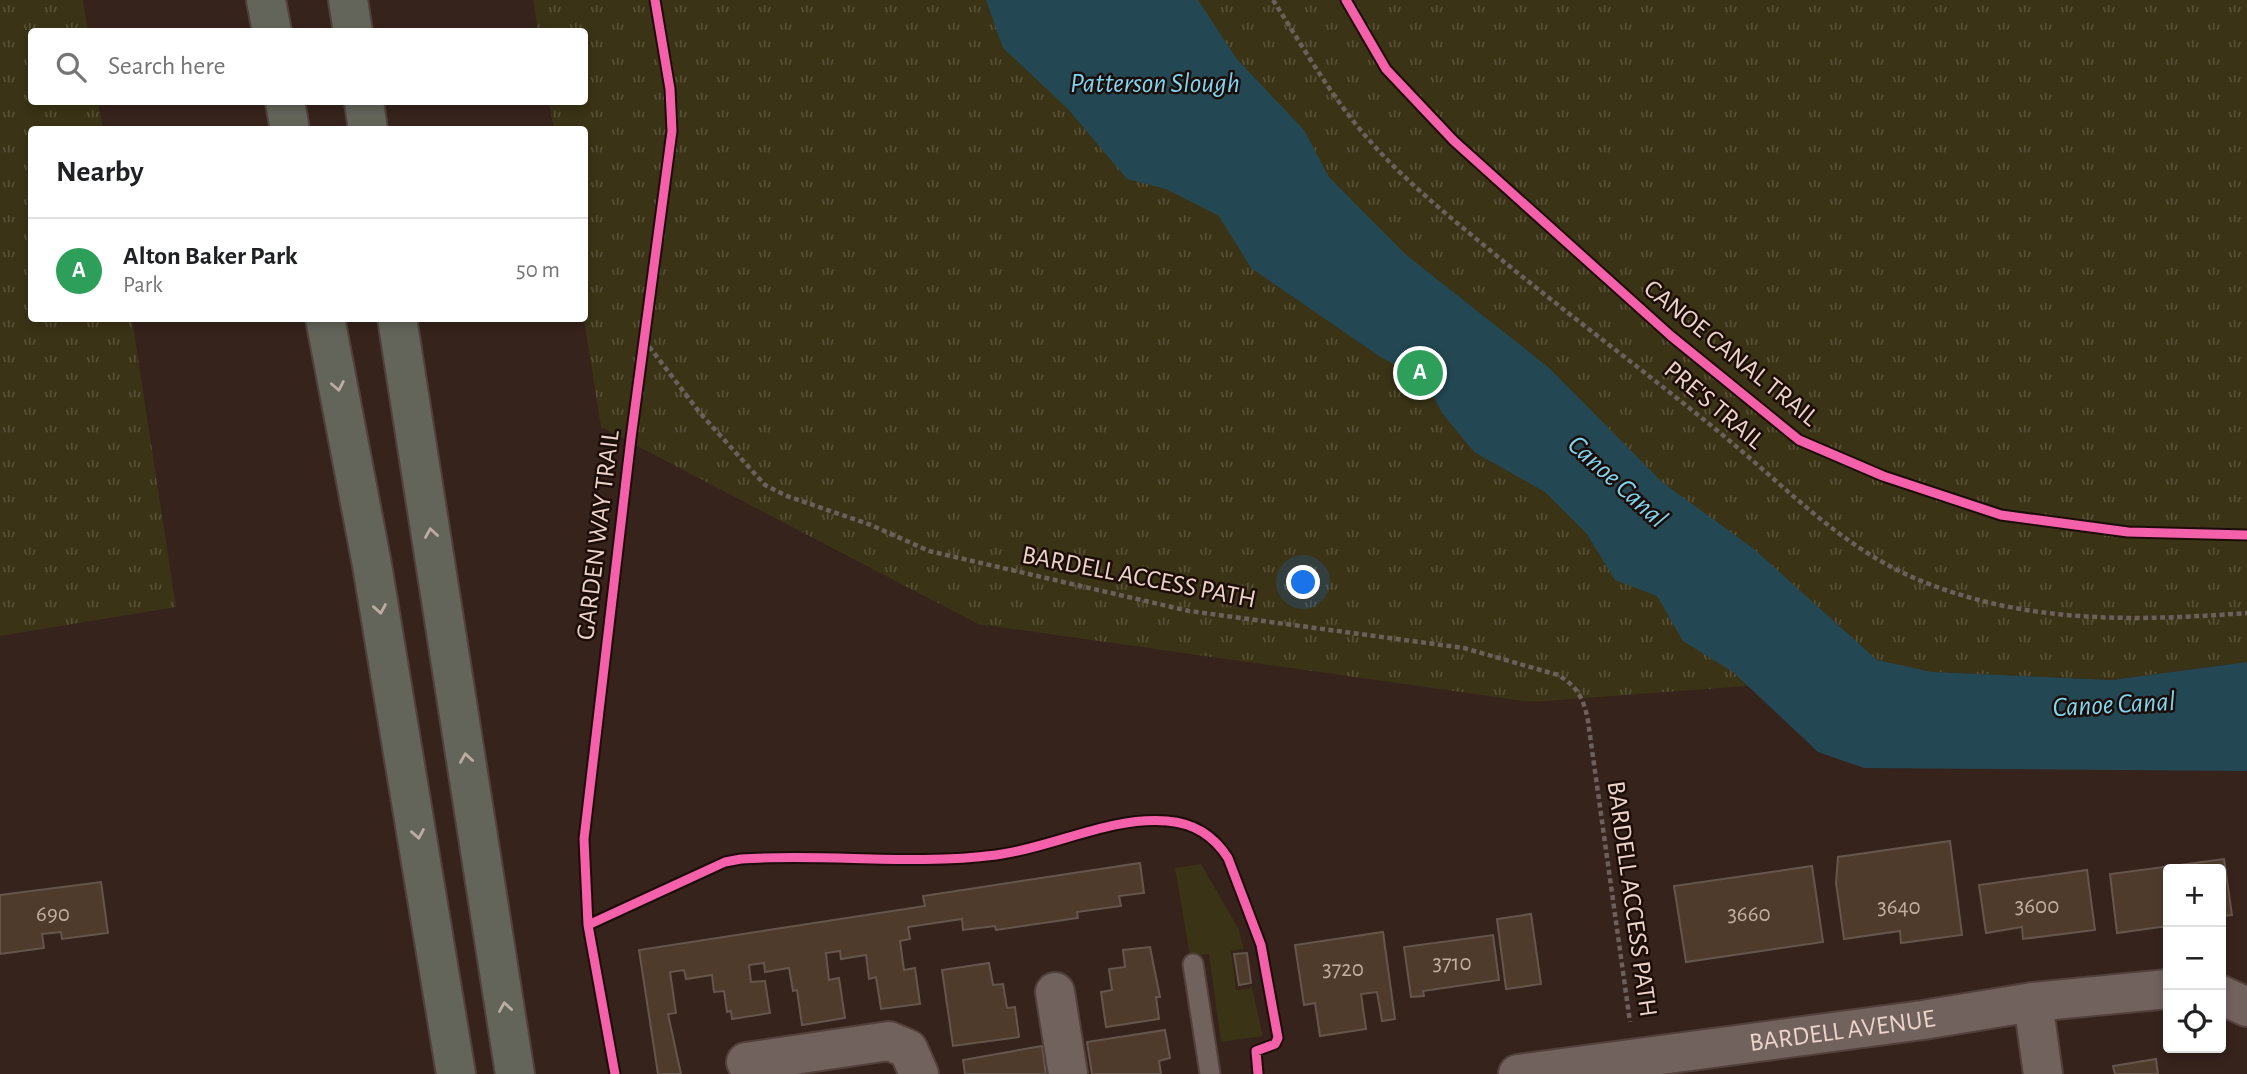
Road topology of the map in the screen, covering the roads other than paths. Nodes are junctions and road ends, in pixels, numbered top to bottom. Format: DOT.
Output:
graph roads {
  1 [pos="266,0"];
  2 [pos="348,0"];
  3 [pos="271,28"];
  4 [pos="352,28"];
  5 [pos="286,105"];
  6 [pos="364,105"];
  7 [pos="289,126"];
  8 [pos="367,126"];
  9 [pos="327,322"];
  10 [pos="398,322"];
  11 [pos="1194,964"];
  12 [pos="2163,989"];
  13 [pos="1055,992"];
  14 [pos="2226,997"];
  15 [pos="2033,1002"];
  16 [pos="2247,1007"];
  17 [pos="746,1062"];
  18 [pos="1567,1070"];
  19 [pos="456,1074"];
  20 [pos="515,1074"];
  21 [pos="919,1074"];
  22 [pos="1069,1074"];
  23 [pos="1210,1074"];
  24 [pos="1518,1074"];
  25 [pos="2043,1074"];
  1 -- 3 [label="highway"];
  2 -- 4 [label="highway"];
  5 -- 7 [label="highway"];
  6 -- 8 [label="highway"];
  9 -- 19 [label="highway, one-way"];
  20 -- 10 [label="highway, one-way"];
  11 -- 23 [label="lane"];
  12 -- 15 [label="street, BARDELL AVENUE"];
  13 -- 22 [label="street"];
  14 -- 16 [label="street"];
  15 -- 18 [label="street, BARDELL AVENUE"];
  15 -- 25 [label="street"];
  17 -- 21 [label="street"];
  18 -- 24 [label="street, BARDELL AVENUE"];
}
